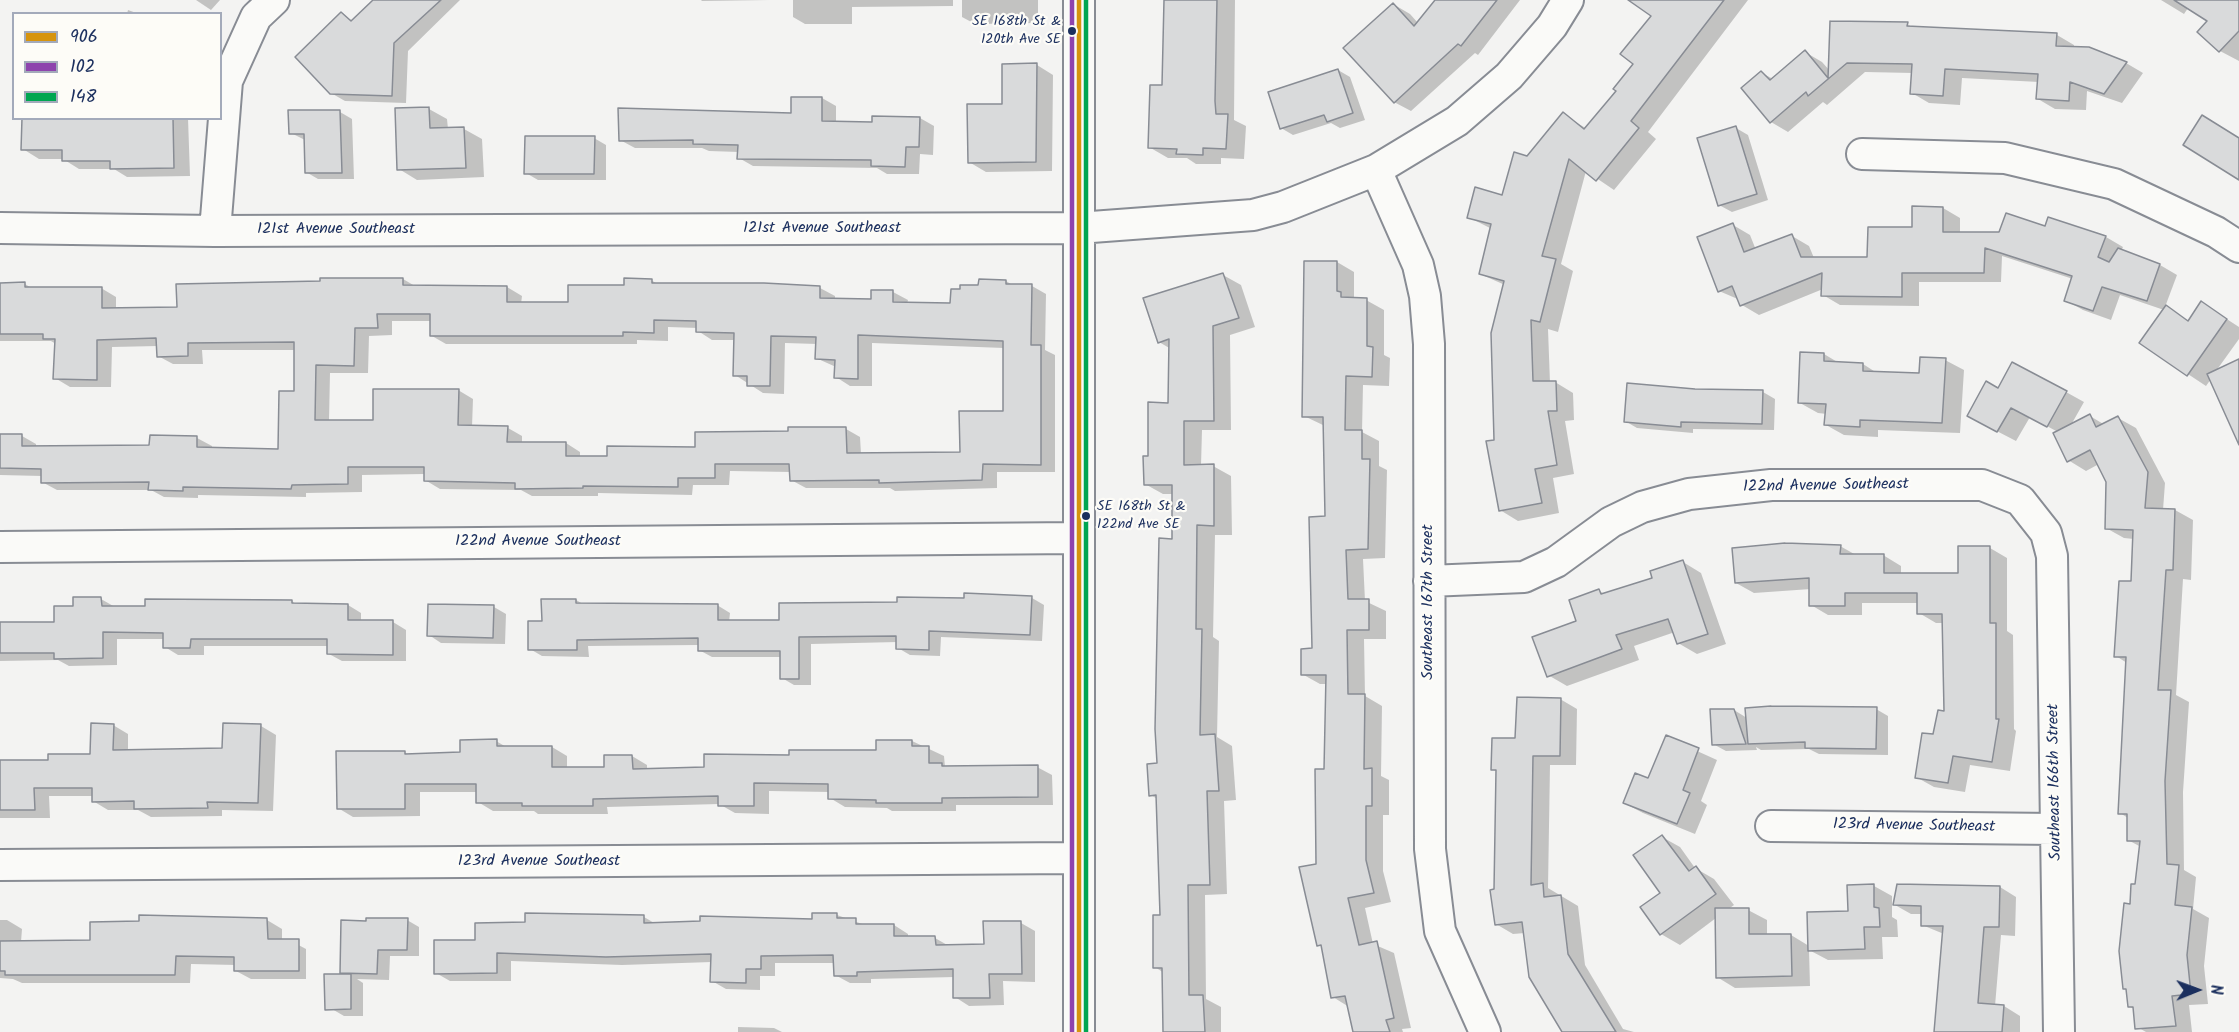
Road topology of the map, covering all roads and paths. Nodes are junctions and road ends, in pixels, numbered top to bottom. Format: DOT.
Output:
graph roads {
  1 [pos="274,0"];
  2 [pos="1079,0"];
  3 [pos="1568,0"];
  4 [pos="1862,154"];
  5 [pos="1376,170"];
  6 [pos="0,228"];
  7 [pos="1078,228"];
  8 [pos="215,231"];
  9 [pos="2239,247"];
  10 [pos="2046,532"];
  11 [pos="1077,538"];
  12 [pos="0,546"];
  13 [pos="1429,581"];
  14 [pos="1771,826"];
  15 [pos="2056,829"];
  16 [pos="1078,858"];
  17 [pos="0,865"];
  18 [pos="1079,1032"];
  19 [pos="1485,1032"];
  20 [pos="2059,1032"];
  1 -- 8 [label="street"];
  2 -- 7 [label="street"];
  3 -- 5 [label="street, 121st Avenue Southeast"];
  4 -- 9 [label="street"];
  5 -- 7 [label="street, 121st Avenue Southeast"];
  5 -- 13 [label="street, Southeast 167th Street"];
  6 -- 8 [label="street, 121st Avenue Southeast"];
  7 -- 8 [label="street, 121st Avenue Southeast"];
  7 -- 11 [label="street"];
  10 -- 13 [label="street, 122nd Avenue Southeast"];
  10 -- 15 [label="street, Southeast 166th Street"];
  11 -- 12 [label="street, 122nd Avenue Southeast"];
  11 -- 16 [label="street"];
  13 -- 19 [label="street, Southeast 167th Street"];
  14 -- 15 [label="street, 123rd Avenue Southeast"];
  15 -- 20 [label="street, Southeast 166th Street"];
  16 -- 17 [label="street, 123rd Avenue Southeast"];
  16 -- 18 [label="street"];
}
